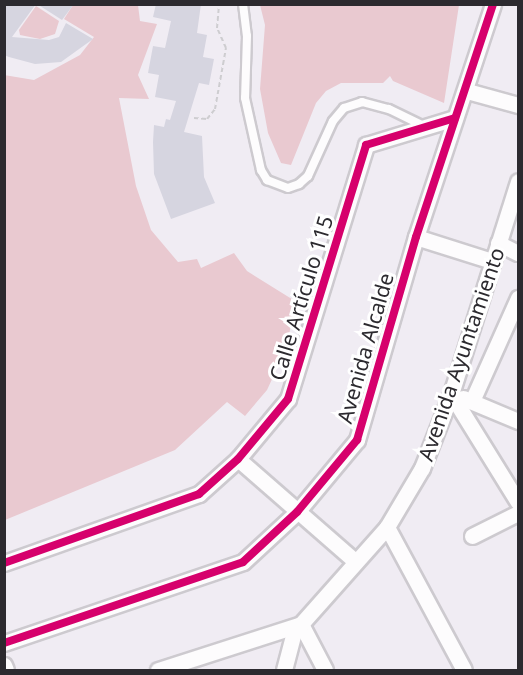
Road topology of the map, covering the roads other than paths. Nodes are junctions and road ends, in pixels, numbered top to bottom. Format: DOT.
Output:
graph roads {
  1 [pos="243,4"];
  2 [pos="493,4"];
  3 [pos="466,91"];
  4 [pos="519,105"];
  5 [pos="455,118"];
  6 [pos="426,127"];
  7 [pos="519,181"];
  8 [pos="416,237"];
  9 [pos="498,243"];
  10 [pos="519,253"];
  11 [pos="492,261"];
  12 [pos="519,298"];
  13 [pos="512,329"];
  14 [pos="451,394"];
  15 [pos="472,401"];
  16 [pos="519,421"];
  17 [pos="238,459"];
  18 [pos="502,471"];
  19 [pos="519,477"];
  20 [pos="519,502"];
  21 [pos="297,512"];
  22 [pos="519,513"];
  23 [pos="387,527"];
  24 [pos="472,536"];
  25 [pos="355,561"];
  26 [pos="4,563"];
  27 [pos="298,626"];
  28 [pos="4,643"];
  29 [pos="4,665"];
  30 [pos="164,669"];
  31 [pos="6,670"];
  32 [pos="284,670"];
  33 [pos="325,670"];
  34 [pos="464,670"];
  1 -- 6 [label="lane"];
  2 -- 3 [label="street, Avenida Alcalde"];
  3 -- 4 [label="street"];
  3 -- 5 [label="street, Avenida Alcalde"];
  5 -- 6 [label="street, Calle Artículo 115"];
  5 -- 8 [label="street, Avenida Alcalde"];
  6 -- 17 [label="street, Calle Artículo 115"];
  7 -- 9 [label="street, Avenida Ayuntamiento"];
  8 -- 11 [label="street"];
  8 -- 21 [label="street, Avenida Alcalde"];
  9 -- 10 [label="street"];
  9 -- 11 [label="street, Avenida Ayuntamiento"];
  11 -- 14 [label="street, Avenida Ayuntamiento"];
  12 -- 13 [label="street"];
  13 -- 15 [label="street"];
  14 -- 15 [label="street"];
  14 -- 18 [label="street"];
  14 -- 23 [label="street, Avenida Ayuntamiento"];
  15 -- 16 [label="street"];
  17 -- 21 [label="street"];
  17 -- 26 [label="street, Calle Artículo 115"];
  18 -- 19 [label="street"];
  18 -- 20 [label="street"];
  21 -- 25 [label="street"];
  21 -- 28 [label="street, Avenida Alcalde"];
  22 -- 24 [label="street"];
  23 -- 25 [label="street, Avenida Ayuntamiento"];
  23 -- 34 [label="street"];
  25 -- 27 [label="street, Avenida Ayuntamiento"];
  27 -- 30 [label="street"];
  27 -- 32 [label="street"];
  27 -- 33 [label="street"];
  29 -- 31 [label="street"];
}
